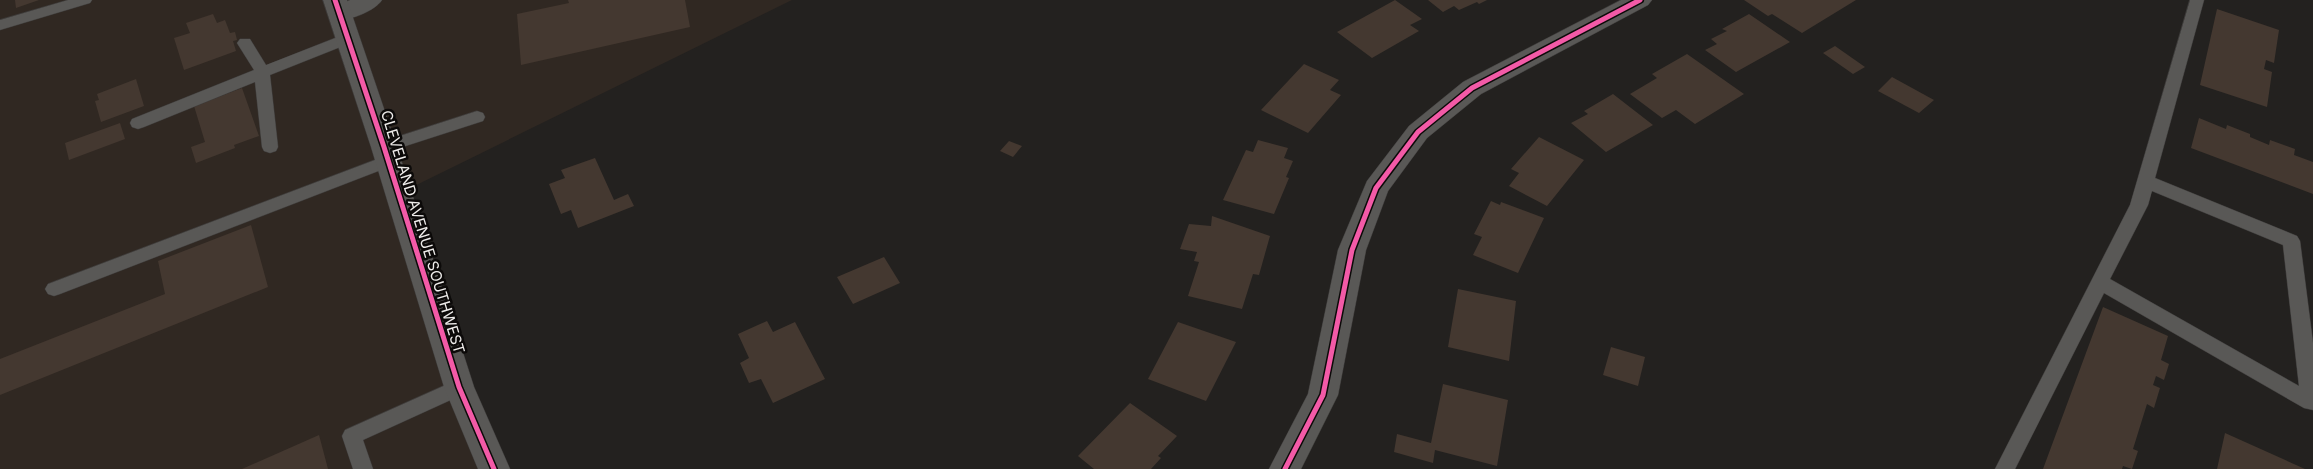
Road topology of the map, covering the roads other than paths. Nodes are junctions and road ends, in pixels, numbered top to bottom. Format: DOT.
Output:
graph roads {
  1 [pos="85,0"];
  2 [pos="370,0"];
  3 [pos="1640,0"];
  4 [pos="2197,0"];
  5 [pos="341,17"];
  6 [pos="0,25"];
  7 [pos="245,43"];
  8 [pos="262,72"];
  9 [pos="477,117"];
  10 [pos="138,123"];
  11 [pos="270,147"];
  12 [pos="386,154"];
  13 [pos="2145,181"];
  14 [pos="2100,282"];
  15 [pos="54,289"];
  16 [pos="458,387"];
  17 [pos="363,469"];
  18 [pos="494,469"];
  19 [pos="1285,469"];
  20 [pos="2005,469"];
  1 -- 6 [label="lane"];
  2 -- 5 [label="street"];
  3 -- 19 [label="street"];
  4 -- 13 [label="lane"];
  5 -- 8 [label="lane"];
  5 -- 12 [label="street, CLEVELAND AVENUE SOUTHWEST"];
  7 -- 8 [label="lane"];
  8 -- 10 [label="lane"];
  8 -- 11 [label="lane"];
  9 -- 12 [label="lane"];
  12 -- 15 [label="lane"];
  12 -- 16 [label="street, CLEVELAND AVENUE SOUTHWEST"];
  13 -- 14 [label="lane"];
  13 -- 14 [label="lane"];
  14 -- 20 [label="lane"];
  16 -- 17 [label="lane"];
  16 -- 18 [label="street, CLEVELAND AVENUE SOUTHWEST"];
}
